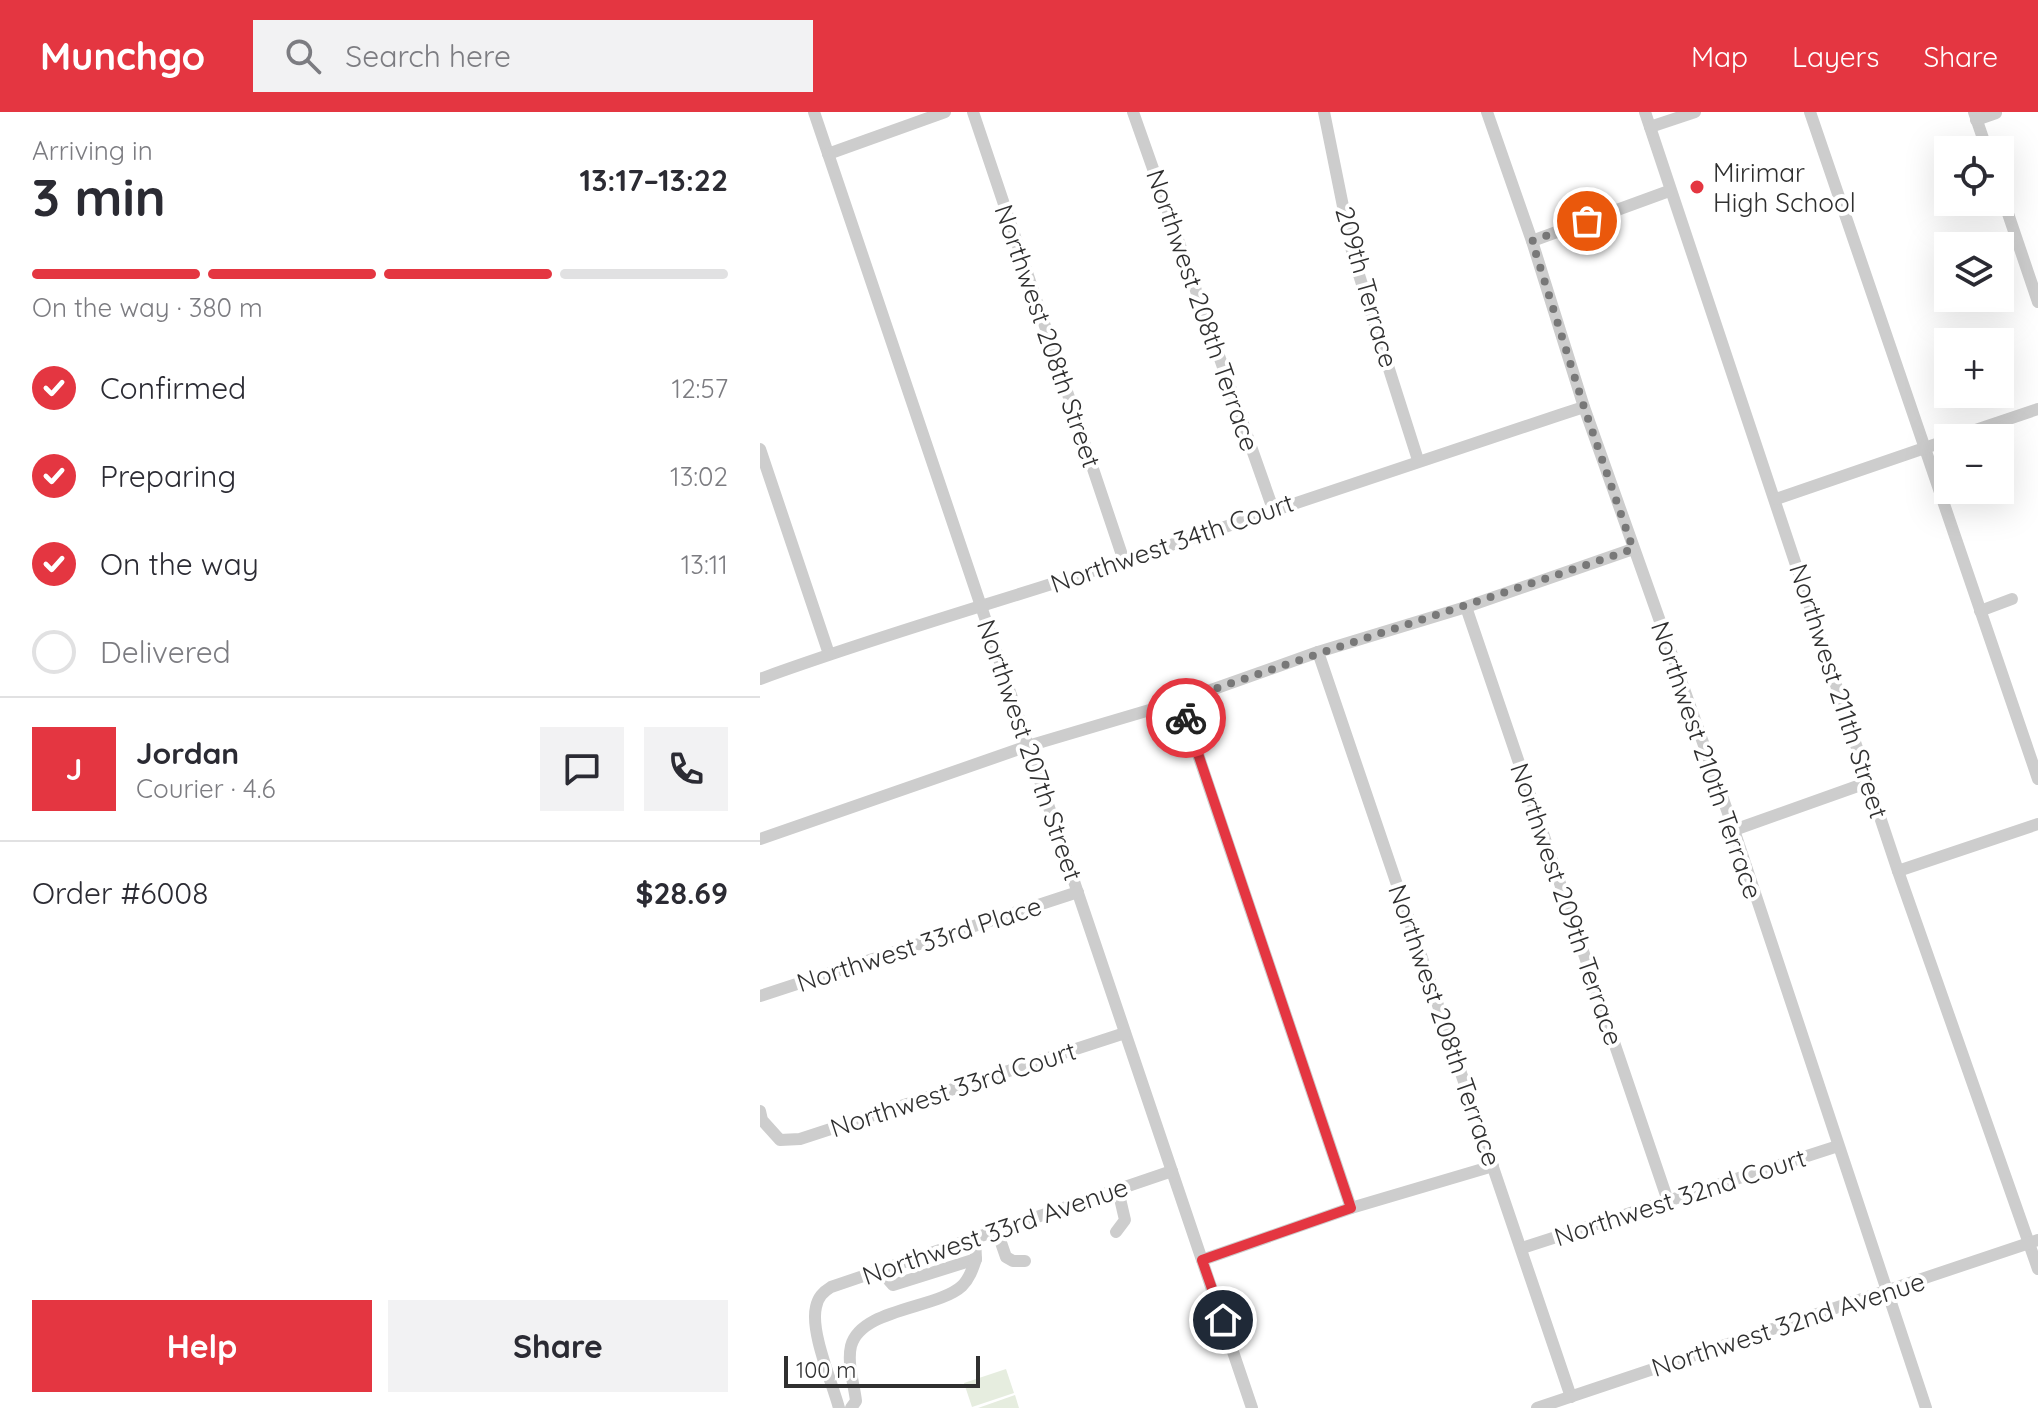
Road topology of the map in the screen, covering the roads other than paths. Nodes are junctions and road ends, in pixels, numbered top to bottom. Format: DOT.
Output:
graph roads {
  1 [pos="814,112"];
  2 [pos="945,112"];
  3 [pos="973,112"];
  4 [pos="1133,112"];
  5 [pos="1324,112"];
  6 [pos="1487,112"];
  7 [pos="1645,112"];
  8 [pos="1695,112"];
  9 [pos="1810,112"];
  10 [pos="1996,113"];
  11 [pos="1975,116"];
  12 [pos="1650,127"];
  13 [pos="1982,136"];
  14 [pos="828,154"];
  15 [pos="1669,191"];
  16 [pos="2009,216"];
  17 [pos="1532,241"];
  18 [pos="2038,302"];
  19 [pos="1584,407"];
  20 [pos="2038,409"];
  21 [pos="1994,424"];
  22 [pos="1934,445"];
  23 [pos="1925,448"];
  24 [pos="760,449"];
  25 [pos="1418,460"];
  26 [pos="1776,499"];
  27 [pos="1273,509"];
  28 [pos="1633,549"];
  29 [pos="1124,561"];
  30 [pos="2012,599"];
  31 [pos="981,606"];
  32 [pos="1466,607"];
  33 [pos="1980,611"];
  34 [pos="1318,652"];
  35 [pos="829,654"];
  36 [pos="760,679"];
  37 [pos="1180,701"];
  38 [pos="1028,746"];
  39 [pos="2033,746"];
  40 [pos="2038,779"];
  41 [pos="1869,782"];
  42 [pos="2038,824"];
  43 [pos="1734,830"];
  44 [pos="760,839"];
  45 [pos="1898,871"];
  46 [pos="1078,892"];
  47 [pos="760,996"];
  48 [pos="1125,1033"];
  49 [pos="760,1111"];
  50 [pos="1838,1146"];
  51 [pos="1493,1166"];
  52 [pos="1172,1171"];
  53 [pos="1118,1190"];
  54 [pos="1668,1201"];
  55 [pos="1351,1208"];
  56 [pos="997,1231"];
  57 [pos="1116,1232"];
  58 [pos="975,1238"];
  59 [pos="2033,1242"];
  60 [pos="1522,1248"];
  61 [pos="976,1259"];
  62 [pos="1202,1260"];
  63 [pos="1025,1261"];
  64 [pos="2038,1269"];
  65 [pos="880,1270"];
  66 [pos="1888,1291"];
  67 [pos="1571,1397"];
  68 [pos="839,1408"];
  69 [pos="851,1408"];
  70 [pos="1254,1408"];
  71 [pos="1537,1408"];
  72 [pos="1926,1408"];
  1 -- 14 [label="street, Northwest 207th Street"];
  2 -- 14 [label="street"];
  3 -- 29 [label="street, Northwest 208th Street"];
  4 -- 27 [label="street, Northwest 208th Terrace"];
  5 -- 25 [label="street, 209th Terrace"];
  6 -- 17 [label="street, Northwest 210th Terrace"];
  7 -- 12 [label="street, Northwest 211th Street"];
  8 -- 12 [label="street"];
  9 -- 23 [label="street"];
  10 -- 11 [label="street"];
  11 -- 13 [label="street"];
  12 -- 15 [label="street, Northwest 211th Street"];
  14 -- 31 [label="street, Northwest 207th Street"];
  15 -- 17 [label="street"];
  15 -- 26 [label="street, Northwest 211th Street"];
  16 -- 18 [label="street"];
  17 -- 19 [label="street, Northwest 210th Terrace"];
  19 -- 25 [label="street, Northwest 34th Court"];
  19 -- 28 [label="street, Northwest 210th Terrace"];
  20 -- 21 [label="street"];
  22 -- 23 [label="street"];
  23 -- 26 [label="street"];
  23 -- 33 [label="street"];
  24 -- 35 [label="street"];
  25 -- 27 [label="street, Northwest 34th Court"];
  26 -- 41 [label="street, Northwest 211th Street"];
  27 -- 29 [label="street, Northwest 34th Court"];
  28 -- 32 [label="street"];
  28 -- 43 [label="street, Northwest 210th Terrace"];
  29 -- 31 [label="street, Northwest 34th Court"];
  30 -- 33 [label="street"];
  31 -- 35 [label="street, Northwest 34th Court"];
  31 -- 38 [label="street, Northwest 207th Street"];
  32 -- 34 [label="street"];
  32 -- 54 [label="street, Northwest 209th Terrace"];
  33 -- 39 [label="street"];
  34 -- 37 [label="street"];
  34 -- 51 [label="street, Northwest 208th Terrace"];
  35 -- 36 [label="street, Northwest 34th Court"];
  37 -- 38 [label="street"];
  37 -- 55 [label="street"];
  38 -- 44 [label="street"];
  38 -- 46 [label="street, Northwest 207th Street"];
  39 -- 40 [label="street"];
  41 -- 43 [label="street"];
  41 -- 45 [label="street, Northwest 211th Street"];
  42 -- 45 [label="street"];
  43 -- 50 [label="street, Northwest 210th Terrace"];
  45 -- 59 [label="street, Northwest 211th Street"];
  46 -- 47 [label="street, Northwest 33rd Place"];
  46 -- 48 [label="street, Northwest 207th Street"];
  48 -- 49 [label="street, Northwest 33rd Court"];
  48 -- 52 [label="street, Northwest 207th Street"];
  50 -- 54 [label="street, Northwest 32nd Court"];
  50 -- 66 [label="street, Northwest 210th Terrace"];
  51 -- 55 [label="street"];
  51 -- 60 [label="street, Northwest 208th Terrace"];
  52 -- 53 [label="street, Northwest 33rd Avenue"];
  52 -- 62 [label="street, Northwest 207th Street"];
  53 -- 56 [label="street, Northwest 33rd Avenue"];
  53 -- 57 [label="street"];
  54 -- 60 [label="street, Northwest 32nd Court"];
  55 -- 62 [label="street"];
  56 -- 58 [label="street, Northwest 33rd Avenue"];
  56 -- 63 [label="street"];
  58 -- 61 [label="street"];
  58 -- 65 [label="street, Northwest 33rd Avenue"];
  59 -- 64 [label="street, Northwest 211th Street"];
  59 -- 66 [label="street, Northwest 32nd Avenue"];
  60 -- 67 [label="street, Northwest 208th Terrace"];
  61 -- 65 [label="street"];
  61 -- 69 [label="street"];
  62 -- 70 [label="street, Northwest 207th Street"];
  65 -- 68 [label="street, Northwest 33rd Avenue"];
  66 -- 67 [label="street, Northwest 32nd Avenue"];
  66 -- 72 [label="street, Northwest 210th Terrace"];
  67 -- 71 [label="street, Northwest 32nd Avenue"];
}
